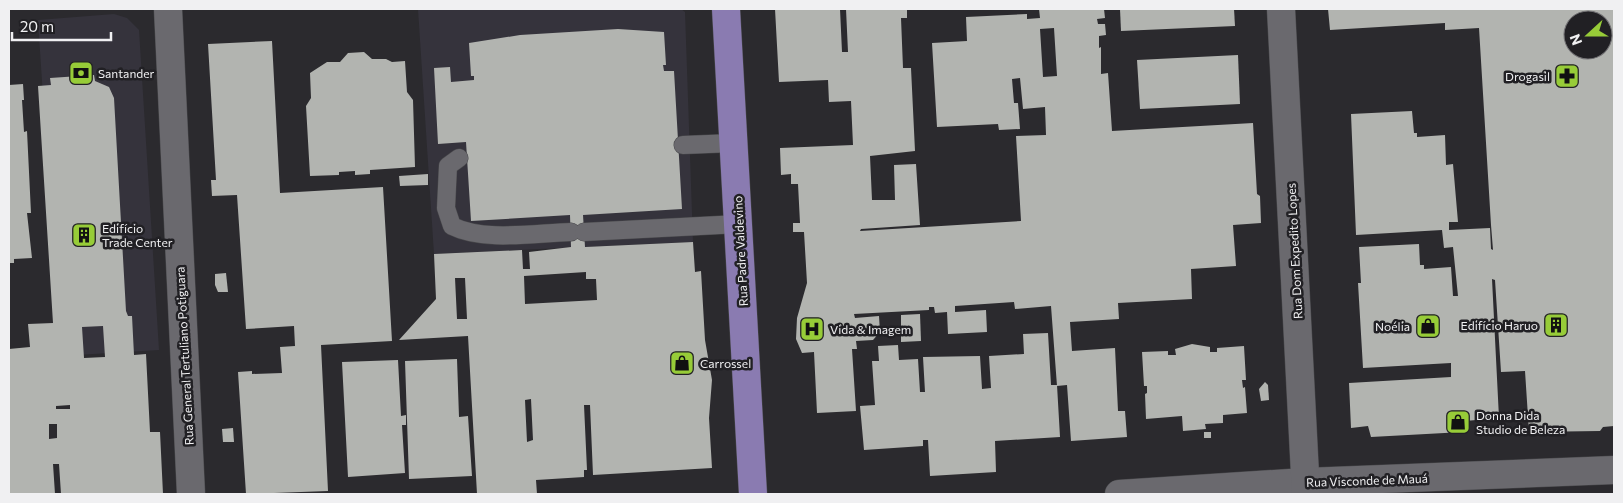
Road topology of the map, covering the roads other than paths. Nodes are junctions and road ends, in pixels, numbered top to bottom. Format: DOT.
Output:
graph roads {
  1 [pos="168,9"];
  2 [pos="726,9"];
  3 [pos="1281,9"];
  4 [pos="734,143"];
  5 [pos="683,145"];
  6 [pos="459,158"];
  7 [pos="739,224"];
  8 [pos="1614,470"];
  9 [pos="1306,488"];
  10 [pos="191,494"];
  11 [pos="753,494"];
  12 [pos="1120,494"];
  1 -- 10 [label="street, Rua General Tertuliano Potiguara"];
  2 -- 4 [label="main road, Rua Padre Valdevino"];
  3 -- 9 [label="street, Rua Dom Expedito Lopes"];
  4 -- 5 [label="lane"];
  4 -- 7 [label="main road, Rua Padre Valdevino"];
  6 -- 7 [label="lane"];
  7 -- 11 [label="main road, Rua Padre Valdevino"];
  8 -- 9 [label="street, Rua Visconde de Mauá"];
  9 -- 12 [label="street, Rua Visconde de Mauá"];
}
